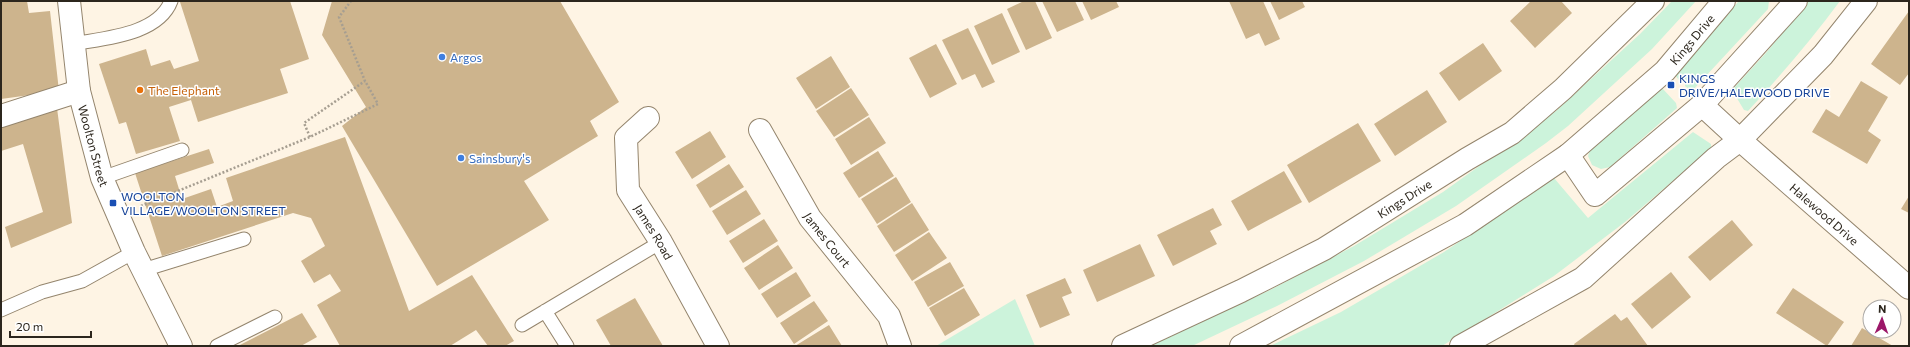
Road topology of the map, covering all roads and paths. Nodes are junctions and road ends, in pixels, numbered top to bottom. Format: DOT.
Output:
graph roads {
  1 [pos="69,1"];
  2 [pos="170,1"];
  3 [pos="351,1"];
  4 [pos="1652,1"];
  5 [pos="1724,1"];
  6 [pos="1796,1"];
  7 [pos="1866,1"];
  8 [pos="73,44"];
  9 [pos="365,81"];
  10 [pos="78,91"];
  11 [pos="1702,105"];
  12 [pos="1,116"];
  13 [pos="648,118"];
  14 [pos="760,130"];
  15 [pos="310,136"];
  16 [pos="1740,140"];
  17 [pos="182,150"];
  18 [pos="1568,155"];
  19 [pos="102,178"];
  20 [pos="118,215"];
  21 [pos="244,239"];
  22 [pos="661,242"];
  23 [pos="138,261"];
  24 [pos="1909,288"];
  25 [pos="1,310"];
  26 [pos="545,311"];
  27 [pos="275,317"];
  28 [pos="522,326"];
  29 [pos="181,346"];
  30 [pos="216,346"];
  31 [pos="567,346"];
  32 [pos="718,346"];
  33 [pos="900,346"];
  34 [pos="1123,346"];
  35 [pos="1241,346"];
  36 [pos="1461,346"];
  1 -- 8 [label="street, Woolton Street"];
  2 -- 8 [label="lane"];
  3 -- 9 [label="path"];
  4 -- 34 [label="street, Kings Drive"];
  5 -- 18 [label="street, Kings Drive"];
  6 -- 11 [label="street"];
  7 -- 16 [label="street"];
  8 -- 10 [label="street, Woolton Street"];
  9 -- 15 [label="path"];
  9 -- 15 [label="path"];
  10 -- 12 [label="street"];
  10 -- 19 [label="street, Woolton Street"];
  11 -- 16 [label="street"];
  11 -- 18 [label="street"];
  13 -- 22 [label="street, James Road"];
  14 -- 33 [label="street, James Court"];
  15 -- 20 [label="path"];
  16 -- 24 [label="street, Halewood Drive"];
  16 -- 36 [label="street"];
  17 -- 19 [label="lane"];
  18 -- 35 [label="street, Kings Drive"];
  19 -- 20 [label="street, Woolton Street"];
  20 -- 23 [label="street, Woolton Street"];
  21 -- 23 [label="lane"];
  22 -- 26 [label="lane"];
  22 -- 32 [label="street, James Road"];
  23 -- 25 [label="lane"];
  23 -- 29 [label="street, Woolton Street"];
  26 -- 28 [label="lane"];
  26 -- 31 [label="lane"];
  27 -- 30 [label="lane"];
}
